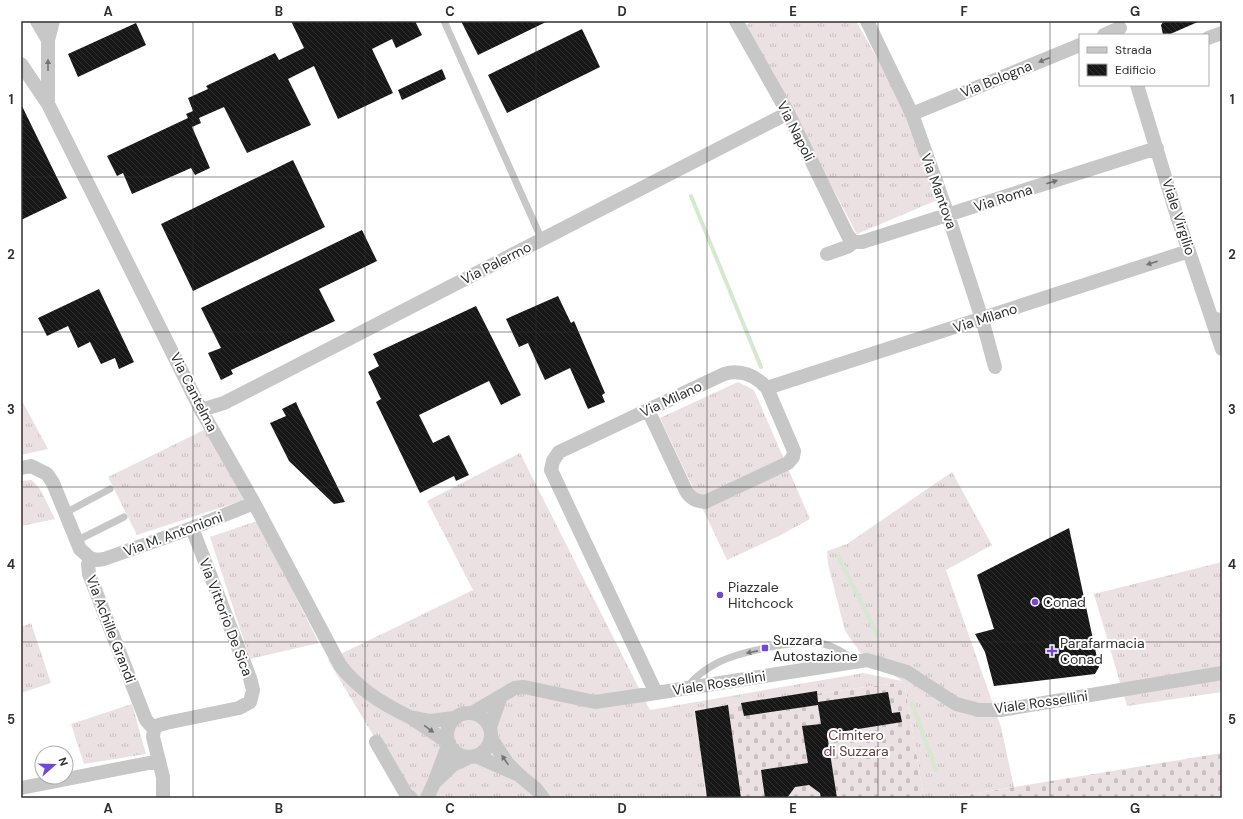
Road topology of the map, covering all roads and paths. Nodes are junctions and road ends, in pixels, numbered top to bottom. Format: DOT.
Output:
graph roads {
  1 [pos="37,21"];
  2 [pos="53,21"];
  3 [pos="444,21"];
  4 [pos="736,21"];
  5 [pos="867,21"];
  6 [pos="1120,28"];
  7 [pos="1222,33"];
  8 [pos="1106,34"];
  9 [pos="1209,38"];
  10 [pos="48,40"];
  11 [pos="1079,45"];
  12 [pos="22,63"];
  13 [pos="1137,86"];
  14 [pos="48,104"];
  15 [pos="788,113"];
  16 [pos="912,114"];
  17 [pos="1157,148"];
  18 [pos="948,215"];
  19 [pos="542,240"];
  20 [pos="854,242"];
  21 [pos="1189,251"];
  22 [pos="827,254"];
  23 [pos="1219,317"];
  24 [pos="982,319"];
  25 [pos="1222,349"];
  26 [pos="995,366"];
  27 [pos="768,388"];
  28 [pos="201,410"];
  29 [pos="648,410"];
  30 [pos="21,468"];
  31 [pos="110,489"];
  32 [pos="254,503"];
  33 [pos="65,513"];
  34 [pos="124,517"];
  35 [pos="192,528"];
  36 [pos="76,541"];
  37 [pos="90,558"];
  38 [pos="856,661"];
  39 [pos="1222,673"];
  40 [pos="686,688"];
  41 [pos="656,693"];
  42 [pos="501,696"];
  43 [pos="472,713"];
  44 [pos="410,717"];
  45 [pos="454,718"];
  46 [pos="154,729"];
  47 [pos="490,733"];
  48 [pos="376,742"];
  49 [pos="449,743"];
  50 [pos="473,756"];
  51 [pos="159,761"];
  52 [pos="519,775"];
  53 [pos="434,783"];
  54 [pos="21,788"];
  55 [pos="163,798"];
  56 [pos="411,798"];
  57 [pos="427,798"];
  58 [pos="542,798"];
  1 -- 10 [label="street"];
  2 -- 10 [label="street"];
  3 -- 19 [label="lane"];
  4 -- 15 [label="street, Via Napoli"];
  5 -- 16 [label="street, Via Mantova"];
  6 -- 8 [label="street"];
  7 -- 9 [label="street"];
  14 -- 10 [label="street, one-way"];
  11 -- 16 [label="street, Via Bologna, one-way"];
  12 -- 14 [label="street, Via Cantelma"];
  13 -- 17 [label="street, Viale Virgilio"];
  14 -- 28 [label="street, Via Cantelma"];
  15 -- 19 [label="street, Via Palermo"];
  15 -- 20 [label="street, Via Napoli"];
  16 -- 18 [label="street, Via Mantova"];
  18 -- 17 [label="street, Via Roma, one-way"];
  17 -- 21 [label="street, Viale Virgilio"];
  18 -- 20 [label="street, Via Roma"];
  18 -- 24 [label="street, Via Mantova"];
  19 -- 28 [label="street, Via Palermo"];
  20 -- 22 [label="street, Via Roma"];
  21 -- 23 [label="street, Viale Virgilio"];
  21 -- 24 [label="street, Via Milano, one-way"];
  23 -- 25 [label="street, Viale Virgilio"];
  24 -- 26 [label="street, Via Mantova"];
  24 -- 27 [label="street, Via Milano"];
  27 -- 29 [label="street, Via Milano"];
  27 -- 29 [label="street"];
  28 -- 32 [label="street, Via Cantelma"];
  29 -- 41 [label="street, Via Milano"];
  30 -- 33 [label="street, Via Achille Grandi"];
  31 -- 33 [label="lane"];
  32 -- 35 [label="street, Via M. Antonioni"];
  32 -- 44 [label="street, Via Cantelma"];
  33 -- 36 [label="street, Via Achille Grandi"];
  34 -- 36 [label="lane"];
  35 -- 37 [label="street, Via M. Antonioni"];
  35 -- 46 [label="street, Via Vittorio De Sica"];
  36 -- 37 [label="street, Via Achille Grandi"];
  37 -- 46 [label="street, Via Achille Grandi"];
  38 -- 39 [label="street, Viale Rossellini"];
  38 -- 40 [label="street, Viale Rossellini"];
  38 -- 40 [label="lane, one-way"];
  40 -- 41 [label="street, Viale Rossellini"];
  41 -- 42 [label="street"];
  42 -- 43 [label="street"];
  42 -- 47 [label="street"];
  43 -- 45 [label="street"];
  43 -- 47 [label="street"];
  44 -- 45 [label="street"];
  44 -- 49 [label="street, Via Cantelma, one-way"];
  45 -- 49 [label="street"];
  46 -- 51 [label="street, Via Achille Grandi"];
  47 -- 50 [label="street"];
  52 -- 47 [label="street, one-way"];
  48 -- 56 [label="street"];
  49 -- 50 [label="street"];
  49 -- 53 [label="street"];
  50 -- 52 [label="street"];
  50 -- 53 [label="street"];
  51 -- 54 [label="street"];
  51 -- 55 [label="street, Via Achille Grandi"];
  52 -- 58 [label="street"];
  53 -- 57 [label="street"];
}
